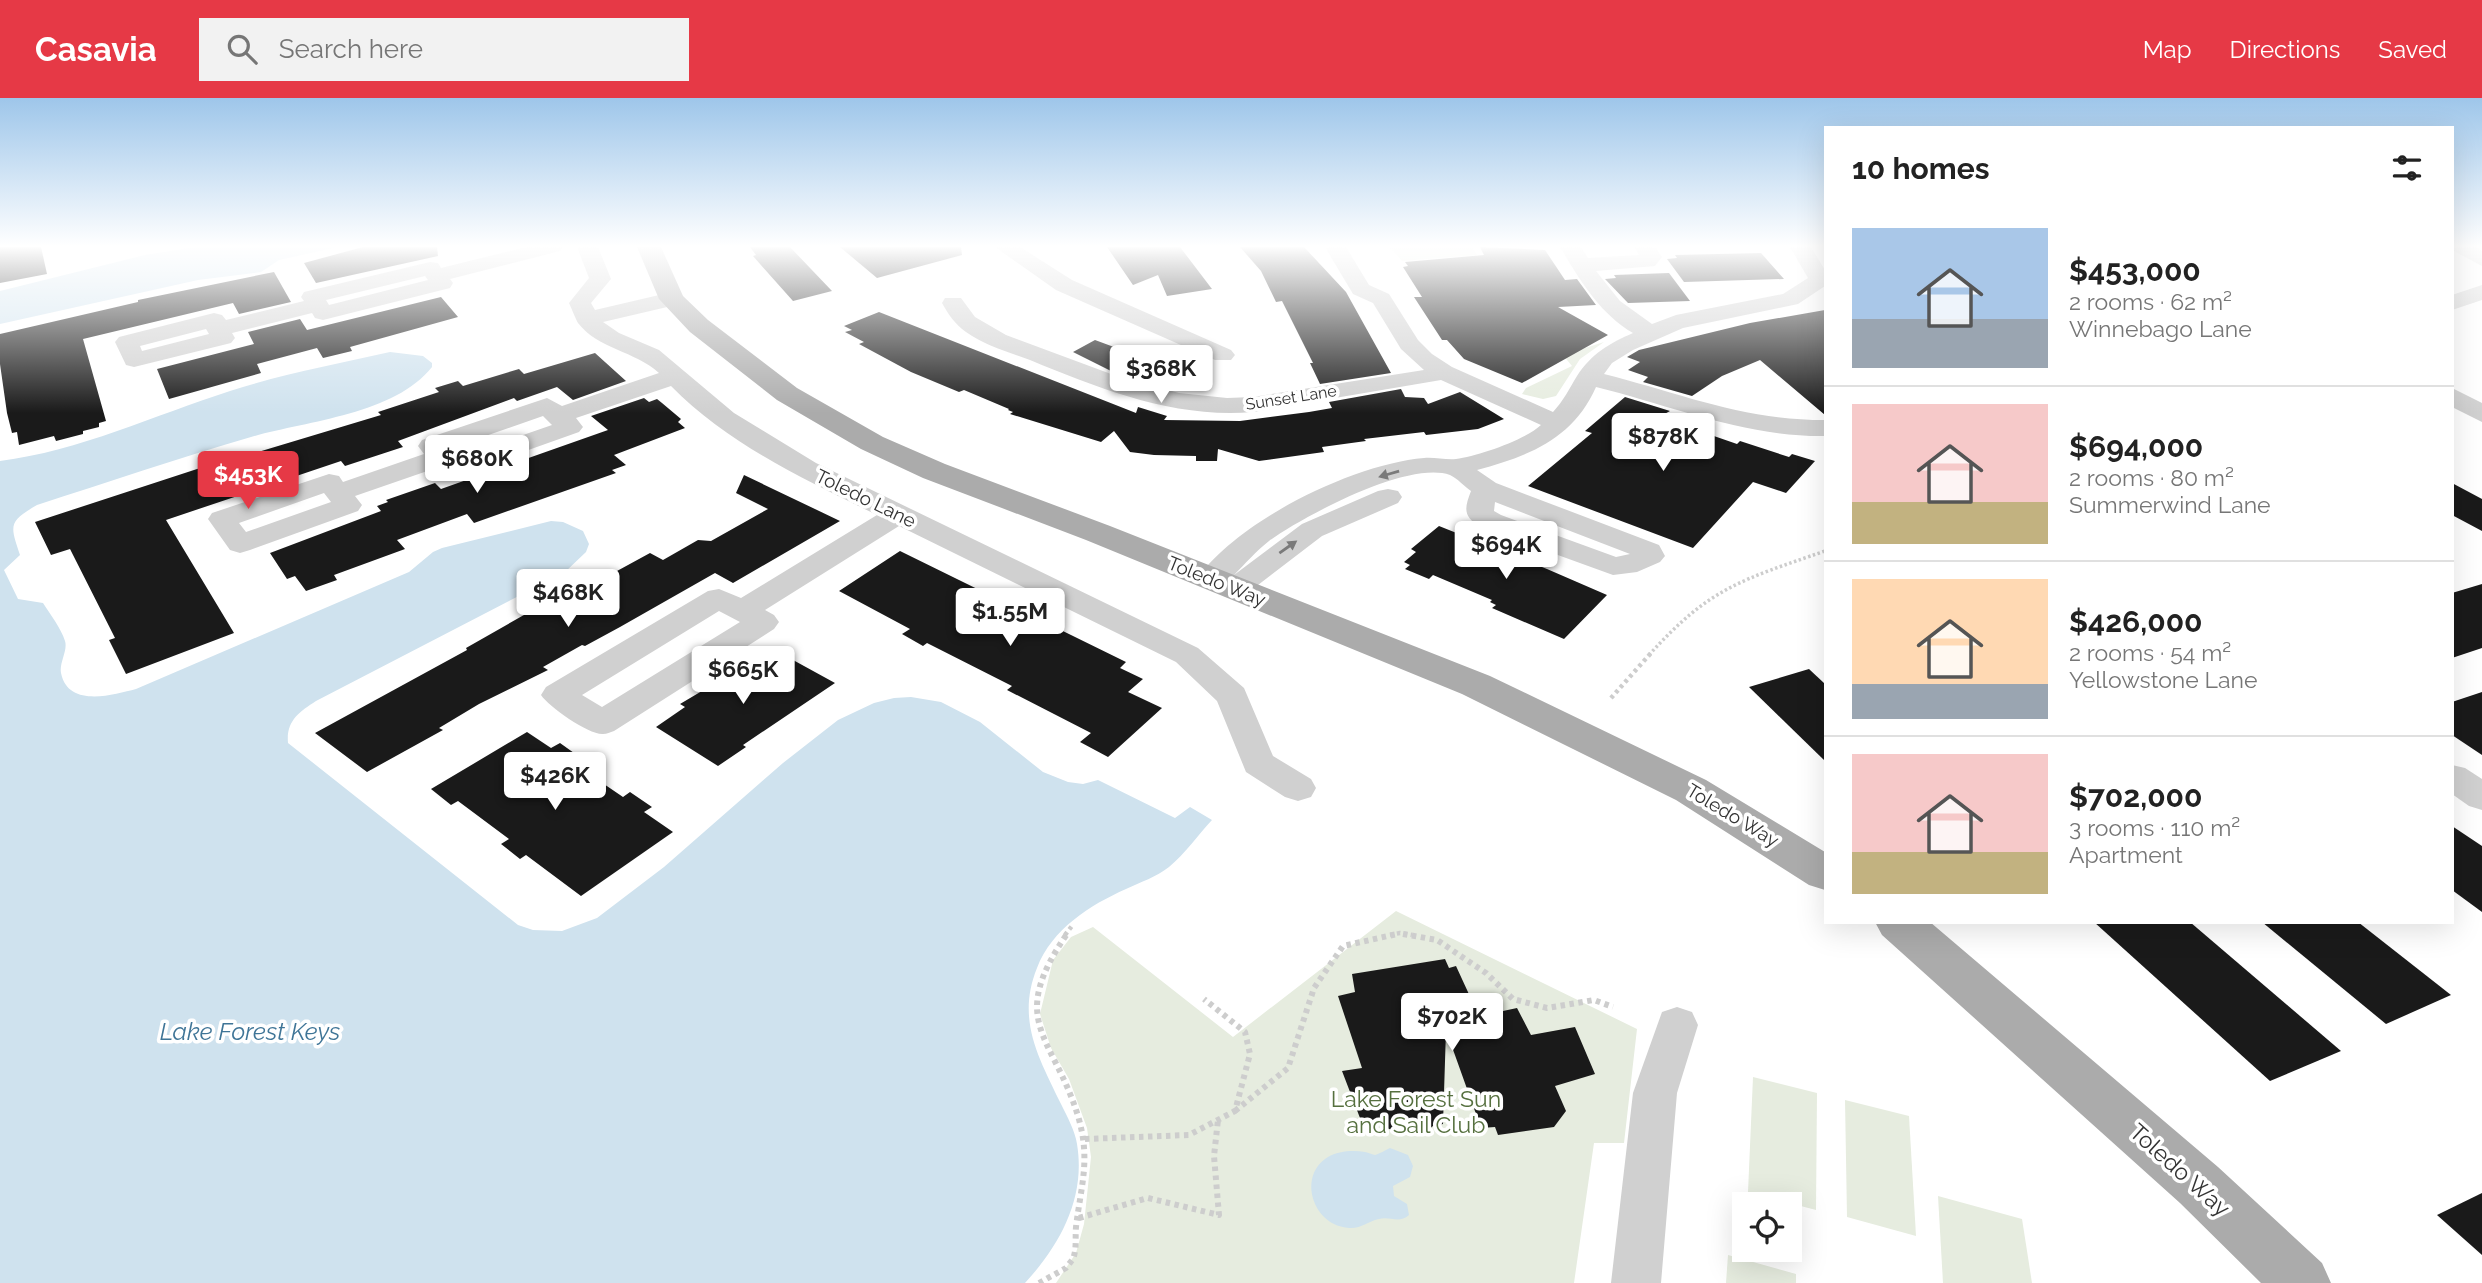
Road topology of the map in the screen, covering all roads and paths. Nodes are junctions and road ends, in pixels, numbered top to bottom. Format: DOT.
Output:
graph roads {
  1 [pos="315,302"];
  2 [pos="581,302"];
  3 [pos="657,302"];
  4 [pos="674,302"];
  5 [pos="1103,302"];
  6 [pos="1389,302"];
  7 [pos="1607,302"];
  8 [pos="1774,302"];
  9 [pos="953,303"];
  10 [pos="587,319"];
  11 [pos="218,329"];
  12 [pos="1650,333"];
  13 [pos="1223,355"];
  14 [pos="1443,372"];
  15 [pos="675,376"];
  16 [pos="1588,378"];
  17 [pos="2454,397"];
  18 [pos="2482,414"];
  19 [pos="1559,424"];
  20 [pos="1824,428"];
  21 [pos="1456,467"];
  22 [pos="1486,489"];
  23 [pos="338,493"];
  24 [pos="898,514"];
  25 [pos="1824,551"];
  26 [pos="1222,584"];
  27 [pos="742,611"];
  28 [pos="1611,698"];
  29 [pos="2454,778"];
  30 [pos="1298,788"];
  31 [pos="2482,797"];
  32 [pos="1824,872"];
  33 [pos="1900,924"];
  34 [pos="1072,926"];
  35 [pos="1204,999"];
  36 [pos="1613,1007"];
  37 [pos="1677,1025"];
  38 [pos="1235,1111"];
  39 [pos="1218,1120"];
  40 [pos="1084,1139"];
  41 [pos="1079,1218"];
  42 [pos="1039,1283"];
  43 [pos="1636,1283"];
  44 [pos="2302,1283"];
  1 -- 11 [label="street"];
  2 -- 10 [label="street"];
  3 -- 10 [label="street"];
  4 -- 26 [label="main road, Toledo Way"];
  5 -- 13 [label="street"];
  6 -- 14 [label="street"];
  7 -- 12 [label="street"];
  8 -- 12 [label="street"];
  9 -- 14 [label="street, Sunset Lane"];
  10 -- 15 [label="street, Toledo Lane"];
  12 -- 16 [label="street"];
  14 -- 19 [label="street"];
  15 -- 23 [label="street"];
  15 -- 24 [label="street, Toledo Lane"];
  16 -- 19 [label="street"];
  16 -- 20 [label="street"];
  17 -- 18 [label="street"];
  19 -- 21 [label="street"];
  21 -- 22 [label="street"];
  21 -- 26 [label="street"];
  22 -- 22 [label="street"];
  24 -- 27 [label="street"];
  24 -- 30 [label="street, Toledo Lane"];
  25 -- 28 [label="path"];
  26 -- 32 [label="main road, Toledo Way"];
  27 -- 27 [label="street"];
  29 -- 31 [label="street"];
  33 -- 44 [label="main road, Toledo Way"];
  34 -- 40 [label="path"];
  35 -- 38 [label="path"];
  36 -- 38 [label="path"];
  37 -- 43 [label="street"];
  38 -- 39 [label="path"];
  39 -- 40 [label="path"];
  39 -- 41 [label="path"];
  40 -- 41 [label="path"];
  41 -- 42 [label="path"];
}
